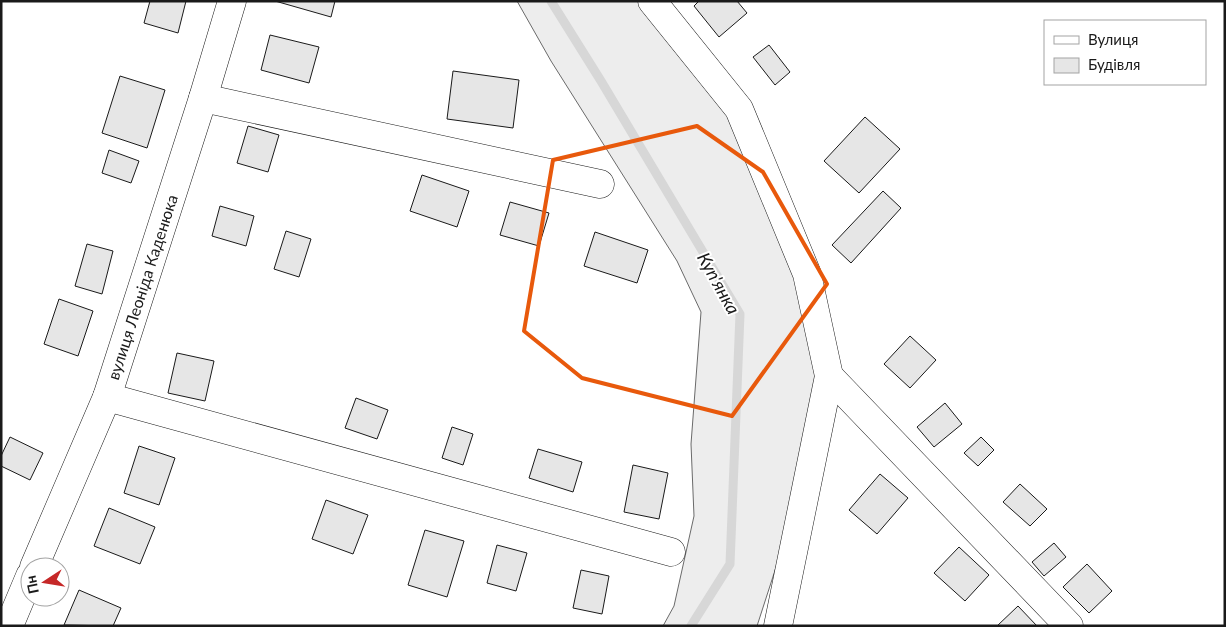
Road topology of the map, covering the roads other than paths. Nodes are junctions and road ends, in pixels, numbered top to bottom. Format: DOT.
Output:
graph roads {
  1 [pos="232,1"];
  2 [pos="652,1"];
  3 [pos="203,98"];
  4 [pos="600,184"];
  5 [pos="829,376"];
  6 [pos="107,397"];
  7 [pos="671,552"];
  8 [pos="38,557"];
  9 [pos="20,600"];
  10 [pos="9,626"];
  11 [pos="778,626"];
  12 [pos="1069,626"];
  1 -- 3 [label="street, вулиця Леоніда Каденюка"];
  2 -- 5 [label="street"];
  3 -- 4 [label="street"];
  3 -- 6 [label="street, вулиця Леоніда Каденюка"];
  5 -- 11 [label="street"];
  5 -- 12 [label="street"];
  6 -- 7 [label="street"];
  6 -- 8 [label="street, вулиця Леоніда Каденюка"];
  9 -- 10 [label="street"];
}
